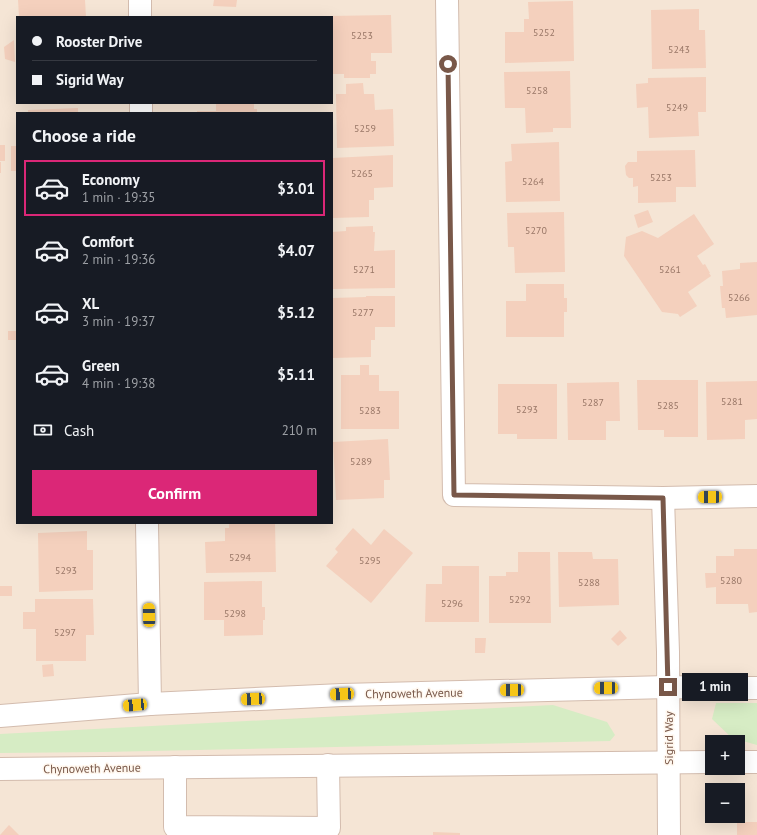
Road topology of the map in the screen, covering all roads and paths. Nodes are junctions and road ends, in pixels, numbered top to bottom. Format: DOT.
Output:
graph roads {
  1 [pos="140,0"];
  2 [pos="447,0"];
  3 [pos="140,16"];
  4 [pos="757,496"];
  5 [pos="663,498"];
  6 [pos="147,524"];
  7 [pos="668,687"];
  8 [pos="757,688"];
  9 [pos="150,704"];
  10 [pos="0,716"];
  11 [pos="668,762"];
  12 [pos="705,762"];
  13 [pos="745,762"];
  14 [pos="757,762"];
  15 [pos="328,765"];
  16 [pos="175,767"];
  17 [pos="0,769"];
  18 [pos="669,835"];
  1 -- 3 [label="street"];
  2 -- 5 [label="street"];
  4 -- 5 [label="street"];
  5 -- 7 [label="street, Sigrid Way"];
  6 -- 9 [label="street"];
  7 -- 8 [label="street, Chynoweth Avenue"];
  7 -- 9 [label="street, Chynoweth Avenue"];
  7 -- 11 [label="street, Sigrid Way"];
  9 -- 10 [label="street, Chynoweth Avenue"];
  11 -- 12 [label="street, Chynoweth Avenue"];
  11 -- 15 [label="street, Chynoweth Avenue"];
  11 -- 18 [label="street, Sigrid Way"];
  13 -- 14 [label="street"];
  15 -- 16 [label="street, Chynoweth Avenue"];
  15 -- 16 [label="street"];
  16 -- 17 [label="street, Chynoweth Avenue"];
}
